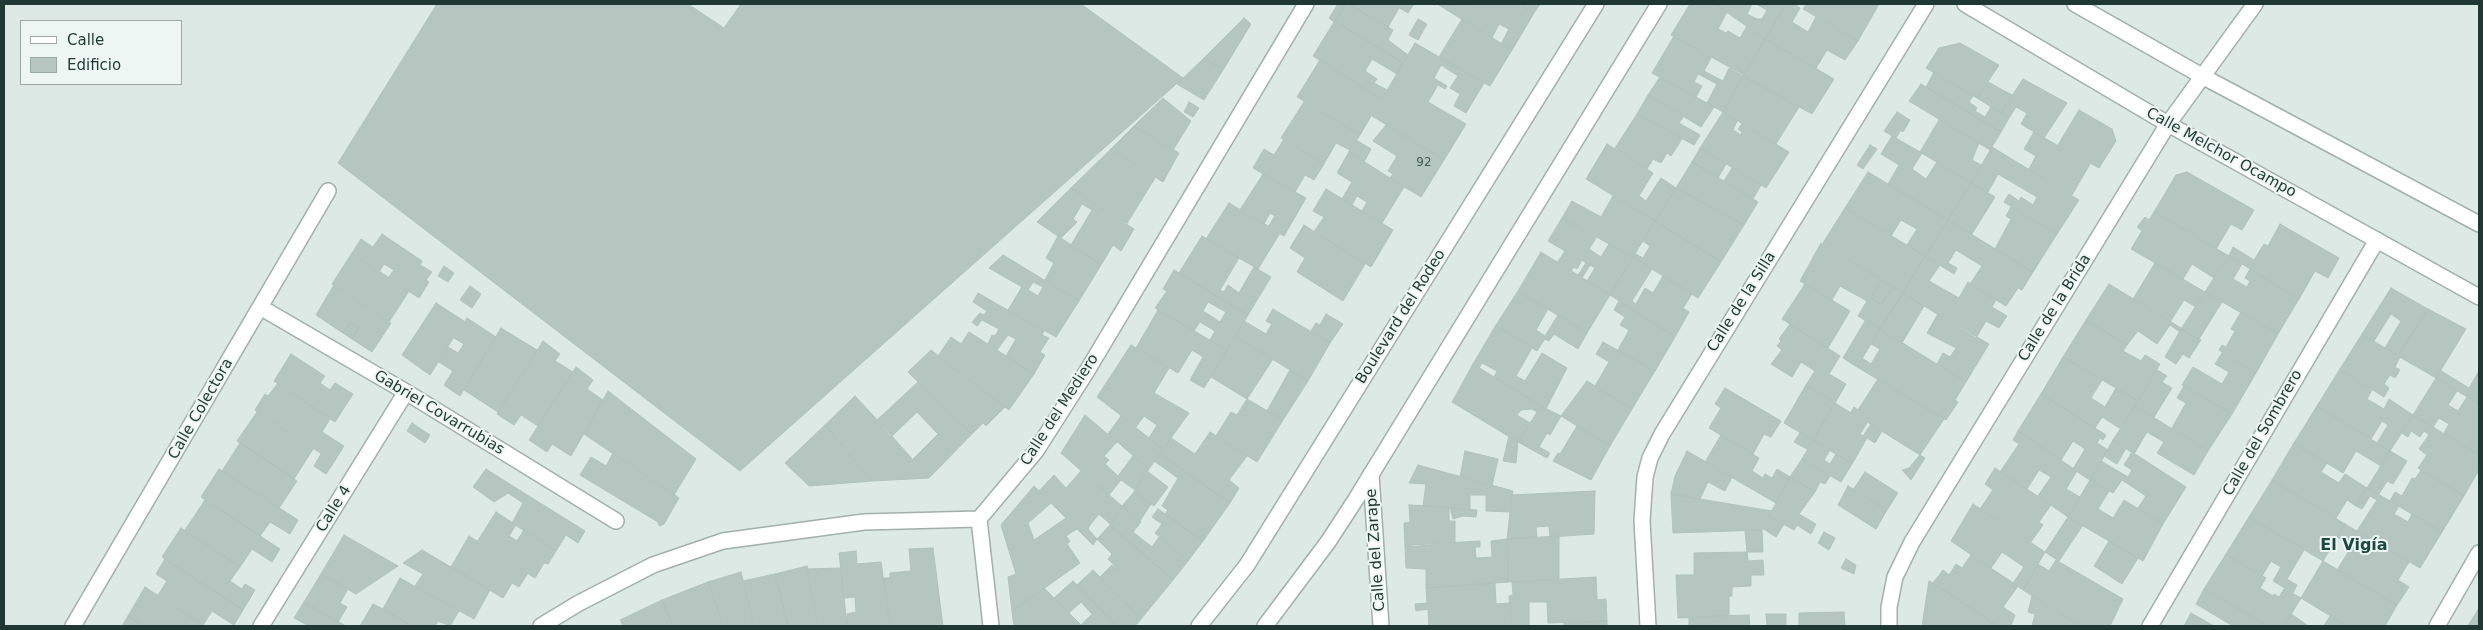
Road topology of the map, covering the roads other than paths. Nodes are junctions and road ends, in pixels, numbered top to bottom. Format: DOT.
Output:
graph roads {
  1 [pos="1306,4"];
  2 [pos="1596,4"];
  3 [pos="1659,4"];
  4 [pos="1926,4"];
  5 [pos="1965,4"];
  6 [pos="2075,4"];
  7 [pos="2254,4"];
  8 [pos="2202,76"];
  9 [pos="2168,124"];
  10 [pos="328,191"];
  11 [pos="2479,224"];
  12 [pos="2377,240"];
  13 [pos="2479,297"];
  14 [pos="260,307"];
  15 [pos="406,392"];
  16 [pos="1371,474"];
  17 [pos="978,519"];
  18 [pos="616,521"];
  19 [pos="2479,553"];
  20 [pos="73,626"];
  21 [pos="261,626"];
  22 [pos="541,626"];
  23 [pos="991,626"];
  24 [pos="1199,626"];
  25 [pos="1265,626"];
  26 [pos="1381,626"];
  27 [pos="1648,626"];
  28 [pos="1889,626"];
  29 [pos="2150,626"];
  30 [pos="2438,626"];
  1 -- 17 [label="street, Calle del Mediero"];
  2 -- 24 [label="street, Boulevard del Rodeo"];
  3 -- 16 [label="street"];
  4 -- 27 [label="street, Calle de la Silla"];
  5 -- 9 [label="street, Calle Melchor Ocampo"];
  6 -- 8 [label="street"];
  7 -- 8 [label="street, Calle de la Brida"];
  8 -- 9 [label="street, Calle de la Brida"];
  8 -- 11 [label="street"];
  9 -- 12 [label="street, Calle Melchor Ocampo"];
  9 -- 28 [label="street, Calle de la Brida"];
  10 -- 14 [label="street, Calle Colectora"];
  12 -- 13 [label="street, Calle Melchor Ocampo"];
  12 -- 29 [label="street, Calle del Sombrero"];
  14 -- 15 [label="street, Gabriel Covarrubias"];
  14 -- 20 [label="street, Calle Colectora"];
  15 -- 18 [label="street, Gabriel Covarrubias"];
  15 -- 21 [label="street, Calle 4"];
  16 -- 25 [label="street"];
  16 -- 26 [label="street, Calle del Zarape"];
  17 -- 22 [label="street"];
  17 -- 23 [label="street"];
  19 -- 30 [label="street"];
}
